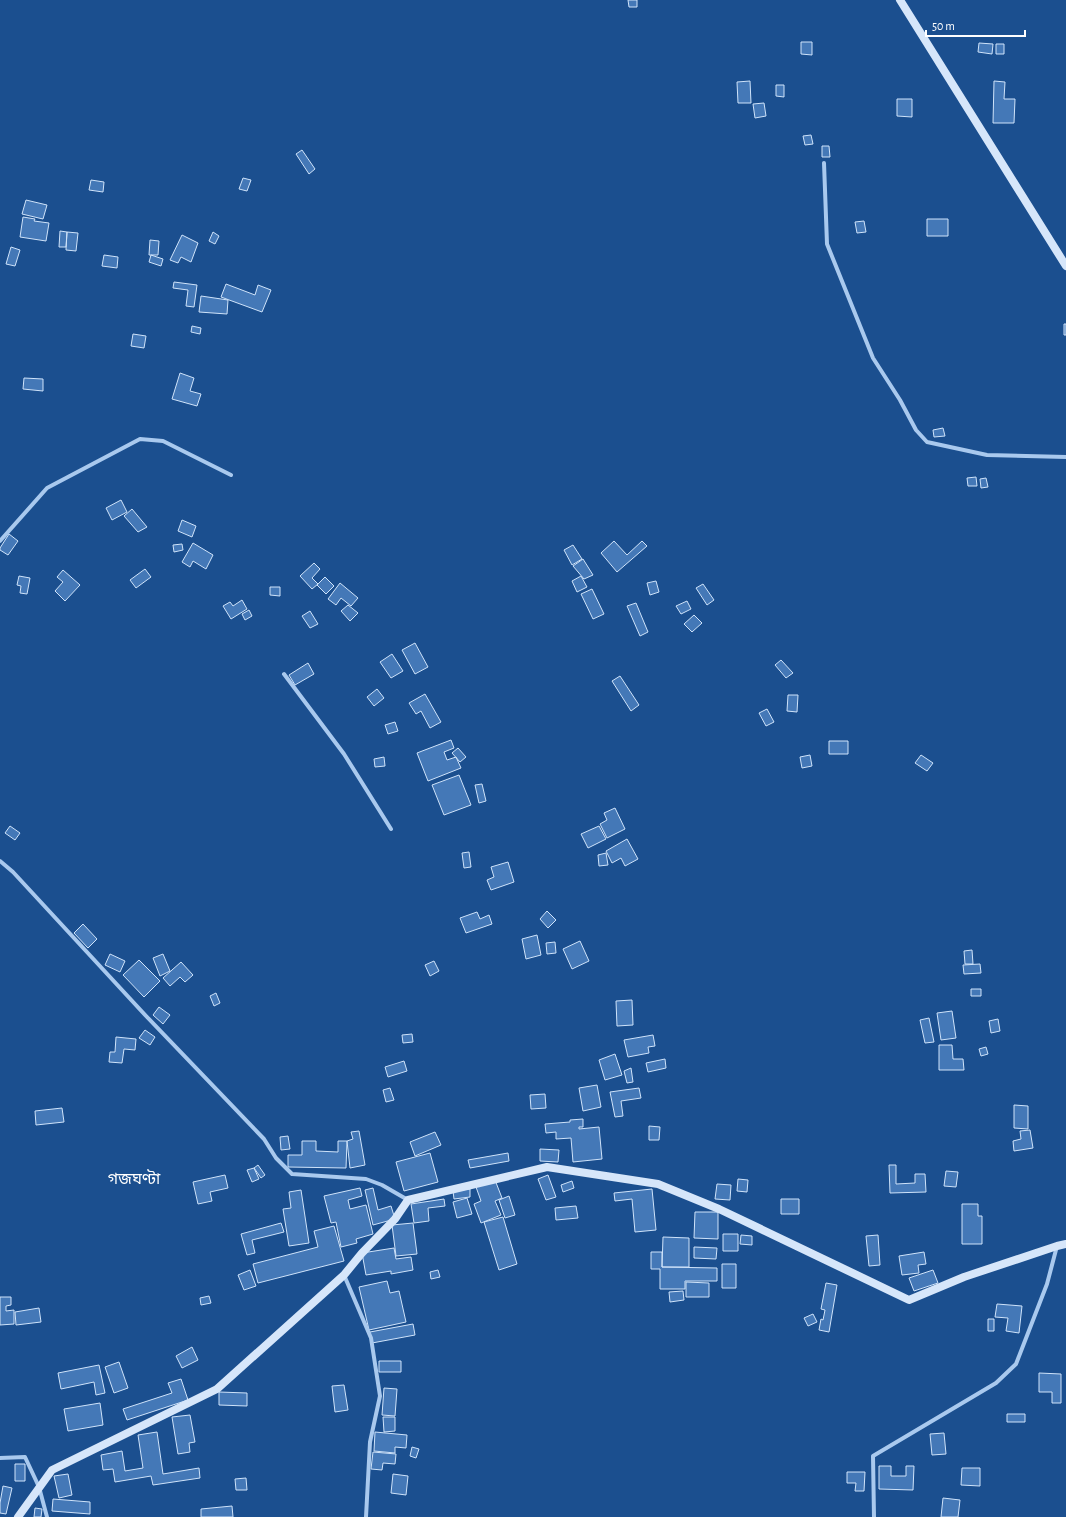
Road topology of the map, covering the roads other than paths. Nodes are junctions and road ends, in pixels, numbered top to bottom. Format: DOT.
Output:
graph roads {
  1 [pos="900,0"];
  2 [pos="824,163"];
  3 [pos="1066,266"];
  4 [pos="1066,457"];
  5 [pos="232,475"];
  6 [pos="0,541"];
  7 [pos="284,674"];
  8 [pos="391,829"];
  9 [pos="0,861"];
  10 [pos="408,1200"];
  11 [pos="1066,1244"];
  12 [pos="1057,1246"];
  13 [pos="344,1276"];
  14 [pos="0,1458"];
  15 [pos="39,1487"];
  16 [pos="18,1517"];
  17 [pos="47,1517"];
  18 [pos="366,1517"];
  19 [pos="874,1517"];
  1 -- 3 [label="street"];
  2 -- 4 [label="street"];
  5 -- 6 [label="street"];
  7 -- 8 [label="street"];
  9 -- 10 [label="street"];
  10 -- 12 [label="street"];
  10 -- 13 [label="street"];
  11 -- 12 [label="street"];
  12 -- 19 [label="street"];
  13 -- 15 [label="street"];
  13 -- 18 [label="street"];
  14 -- 15 [label="street"];
  15 -- 16 [label="street"];
  15 -- 17 [label="street"];
}
